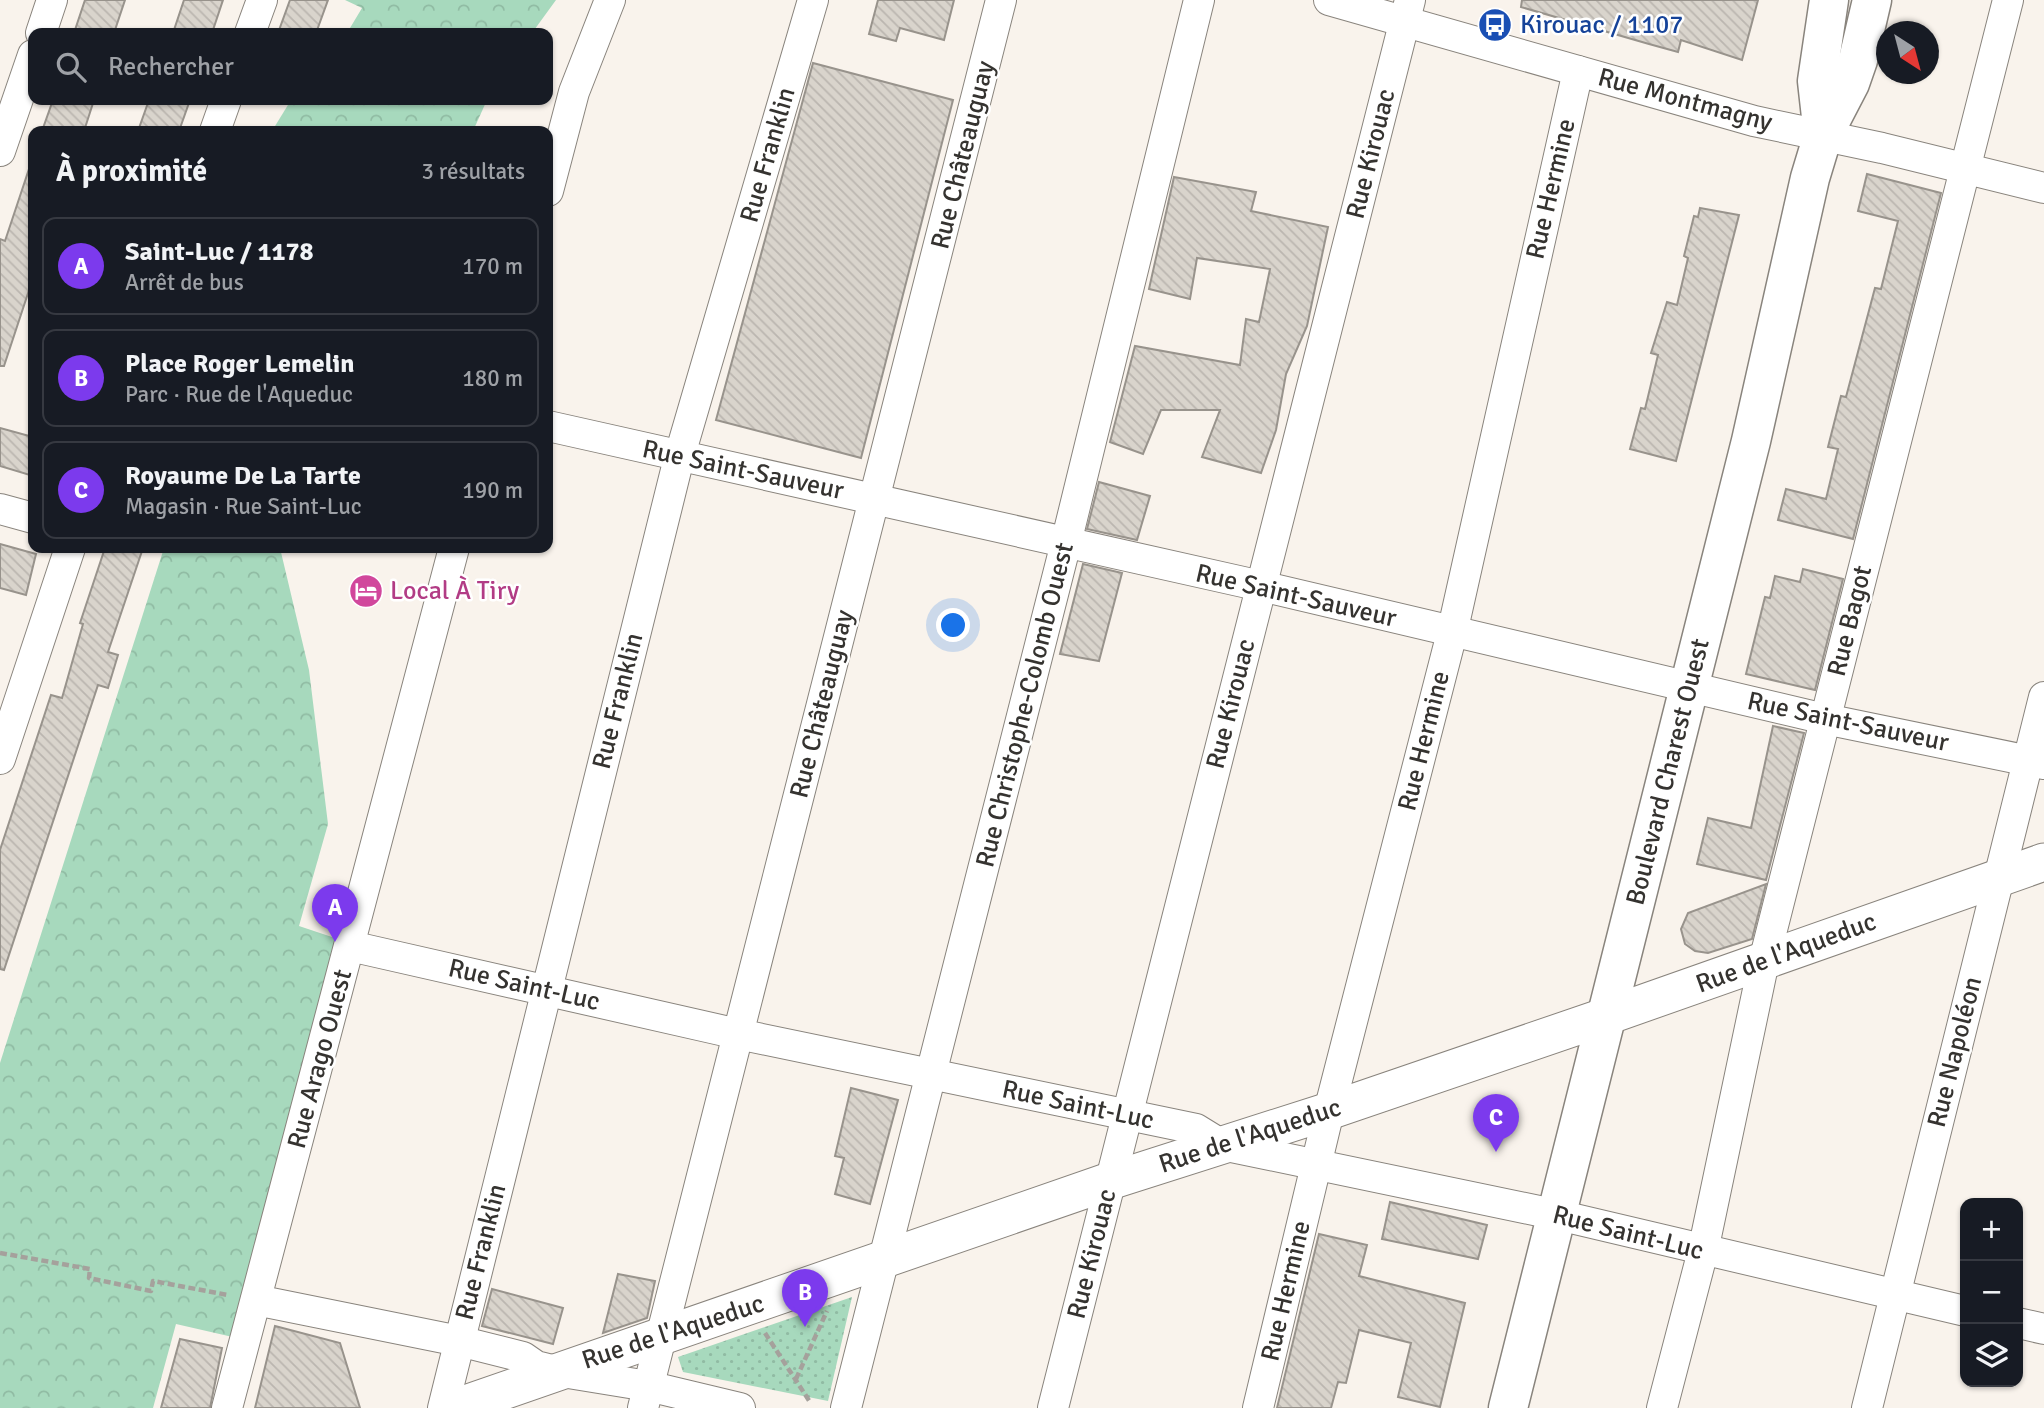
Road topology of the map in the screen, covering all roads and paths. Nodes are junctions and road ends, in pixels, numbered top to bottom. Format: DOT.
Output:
graph roads {
  1 [pos="52,0"];
  2 [pos="262,0"];
  3 [pos="610,0"];
  4 [pos="813,0"];
  5 [pos="1002,0"];
  6 [pos="1199,0"];
  7 [pos="1329,0"];
  8 [pos="1829,0"];
  9 [pos="1872,0"];
  10 [pos="2008,0"];
  11 [pos="1407,10"];
  12 [pos="43,28"];
  13 [pos="252,28"];
  14 [pos="28,70"];
  15 [pos="1578,71"];
  16 [pos="224,105"];
  17 [pos="217,126"];
  18 [pos="1823,135"];
  19 [pos="0,151"];
  20 [pos="1965,168"];
  21 [pos="553,172"];
  22 [pos="2044,188"];
  23 [pos="553,427"];
  24 [pos="679,458"];
  25 [pos="875,499"];
  26 [pos="0,509"];
  27 [pos="28,517"];
  28 [pos="1066,543"];
  29 [pos="68,553"];
  30 [pos="453,553"];
  31 [pos="1261,586"];
  32 [pos="1452,633"];
  33 [pos="1689,685"];
  34 [pos="2044,697"];
  35 [pos="1825,719"];
  36 [pos="0,759"];
  37 [pos="2036,762"];
  38 [pos="2044,862"];
  39 [pos="1999,876"];
  40 [pos="350,946"];
  41 [pos="1764,961"];
  42 [pos="545,989"];
  43 [pos="1608,1016"];
  44 [pos="738,1034"];
  45 [pos="932,1074"];
  46 [pos="1329,1111"];
  47 [pos="1126,1116"];
  48 [pos="1222,1145"];
  49 [pos="1317,1164"];
  50 [pos="1110,1181"];
  51 [pos="1558,1215"];
  52 [pos="1703,1251"];
  53 [pos="0,1252"];
  54 [pos="883,1262"];
  55 [pos="1895,1295"];
  56 [pos="248,1299"];
  57 [pos="832,1301"];
  58 [pos="1960,1310"];
  59 [pos="2022,1324"];
  60 [pos="760,1325"];
  61 [pos="2044,1329"];
  62 [pos="660,1337"];
  63 [pos="459,1341"];
  64 [pos="556,1371"];
  65 [pos="796,1380"];
  66 [pos="646,1397"];
  67 [pos="810,1402"];
  68 [pos="227,1408"];
  69 [pos="443,1408"];
  70 [pos="454,1408"];
  71 [pos="740,1408"];
  72 [pos="846,1408"];
  73 [pos="1053,1408"];
  74 [pos="1258,1408"];
  75 [pos="1508,1408"];
  76 [pos="1662,1408"];
  77 [pos="1867,1408"];
  1 -- 12 [label="street"];
  2 -- 13 [label="street"];
  3 -- 21 [label="street"];
  4 -- 24 [label="street, Rue Franklin"];
  5 -- 25 [label="street, Rue Châteauguay"];
  6 -- 28 [label="street, Rue Christophe-Colomb Ouest"];
  7 -- 11 [label="street, Rue Montmagny"];
  8 -- 18 [label="main road, Boulevard Charest Ouest"];
  9 -- 18 [label="main road, Boulevard Charest Ouest"];
  10 -- 20 [label="street, Rue Bagot"];
  11 -- 15 [label="street, Rue Montmagny"];
  11 -- 31 [label="street, Rue Kirouac"];
  14 -- 19 [label="street"];
  15 -- 18 [label="street, Rue Montmagny"];
  15 -- 32 [label="street, Rue Hermine"];
  16 -- 17 [label="street"];
  18 -- 20 [label="street, Rue Montmagny"];
  18 -- 33 [label="main road, Boulevard Charest Ouest"];
  20 -- 22 [label="street, Rue Montmagny"];
  20 -- 35 [label="street, Rue Bagot"];
  23 -- 24 [label="street, Rue Saint-Sauveur"];
  24 -- 25 [label="street, Rue Saint-Sauveur"];
  24 -- 42 [label="street, Rue Franklin"];
  25 -- 28 [label="street, Rue Saint-Sauveur"];
  25 -- 44 [label="street, Rue Châteauguay"];
  26 -- 27 [label="street"];
  28 -- 31 [label="street, Rue Saint-Sauveur"];
  28 -- 45 [label="street, Rue Christophe-Colomb Ouest"];
  29 -- 36 [label="street"];
  30 -- 40 [label="street, Rue Arago Ouest"];
  31 -- 32 [label="street, Rue Saint-Sauveur"];
  31 -- 47 [label="street, Rue Kirouac"];
  32 -- 33 [label="street, Rue Saint-Sauveur"];
  32 -- 46 [label="street, Rue Hermine"];
  33 -- 35 [label="street, Rue Saint-Sauveur"];
  33 -- 43 [label="main road, Boulevard Charest Ouest"];
  34 -- 37 [label="street, Rue Napoléon"];
  35 -- 37 [label="street, Rue Saint-Sauveur"];
  35 -- 41 [label="street, Rue Bagot"];
  37 -- 39 [label="street, Rue Napoléon"];
  38 -- 39 [label="street, Rue de l'Aqueduc"];
  39 -- 41 [label="street, Rue de l'Aqueduc"];
  39 -- 55 [label="street, Rue Napoléon"];
  40 -- 42 [label="street, Rue Saint-Luc"];
  40 -- 56 [label="street, Rue Arago Ouest"];
  41 -- 43 [label="street, Rue de l'Aqueduc"];
  41 -- 52 [label="street, Rue Bagot"];
  42 -- 44 [label="street, Rue Saint-Luc"];
  42 -- 63 [label="street, Rue Franklin"];
  43 -- 46 [label="street, Rue de l'Aqueduc"];
  43 -- 51 [label="main road, Boulevard Charest Ouest"];
  44 -- 45 [label="street, Rue Saint-Luc"];
  44 -- 62 [label="street, Rue Châteauguay"];
  45 -- 47 [label="street, Rue Saint-Luc"];
  45 -- 54 [label="street, Rue Christophe-Colomb Ouest"];
  46 -- 48 [label="street, Rue de l'Aqueduc"];
  46 -- 49 [label="street, Rue Hermine"];
  47 -- 48 [label="street, Rue Saint-Luc"];
  47 -- 50 [label="street, Rue Kirouac"];
  48 -- 49 [label="street, Rue Saint-Luc"];
  48 -- 50 [label="street, Rue de l'Aqueduc"];
  49 -- 51 [label="street, Rue Saint-Luc"];
  49 -- 74 [label="street, Rue Hermine"];
  50 -- 54 [label="street, Rue de l'Aqueduc"];
  50 -- 73 [label="street, Rue Kirouac"];
  51 -- 52 [label="street, Rue Saint-Luc"];
  51 -- 75 [label="main road, Boulevard Charest Ouest"];
  52 -- 55 [label="street, Rue Saint-Luc"];
  52 -- 76 [label="street, Rue Bagot"];
  53 -- 56 [label="path"];
  54 -- 62 [label="street, Rue de l'Aqueduc"];
  54 -- 72 [label="street, Rue Christophe-Colomb Ouest"];
  55 -- 58 [label="street, Rue Saint-Luc"];
  55 -- 77 [label="street, Rue Napoléon"];
  56 -- 63 [label="street"];
  56 -- 68 [label="street, Rue Arago Ouest"];
  57 -- 65 [label="path"];
  59 -- 61 [label="street"];
  60 -- 65 [label="path"];
  62 -- 64 [label="street, Rue de l'Aqueduc"];
  62 -- 66 [label="street, Rue Châteauguay"];
  63 -- 64 [label="street"];
  63 -- 69 [label="street, Rue Franklin"];
  64 -- 66 [label="street"];
  64 -- 70 [label="street, Rue de l'Aqueduc"];
  65 -- 67 [label="path"];
  66 -- 71 [label="street"];
}
